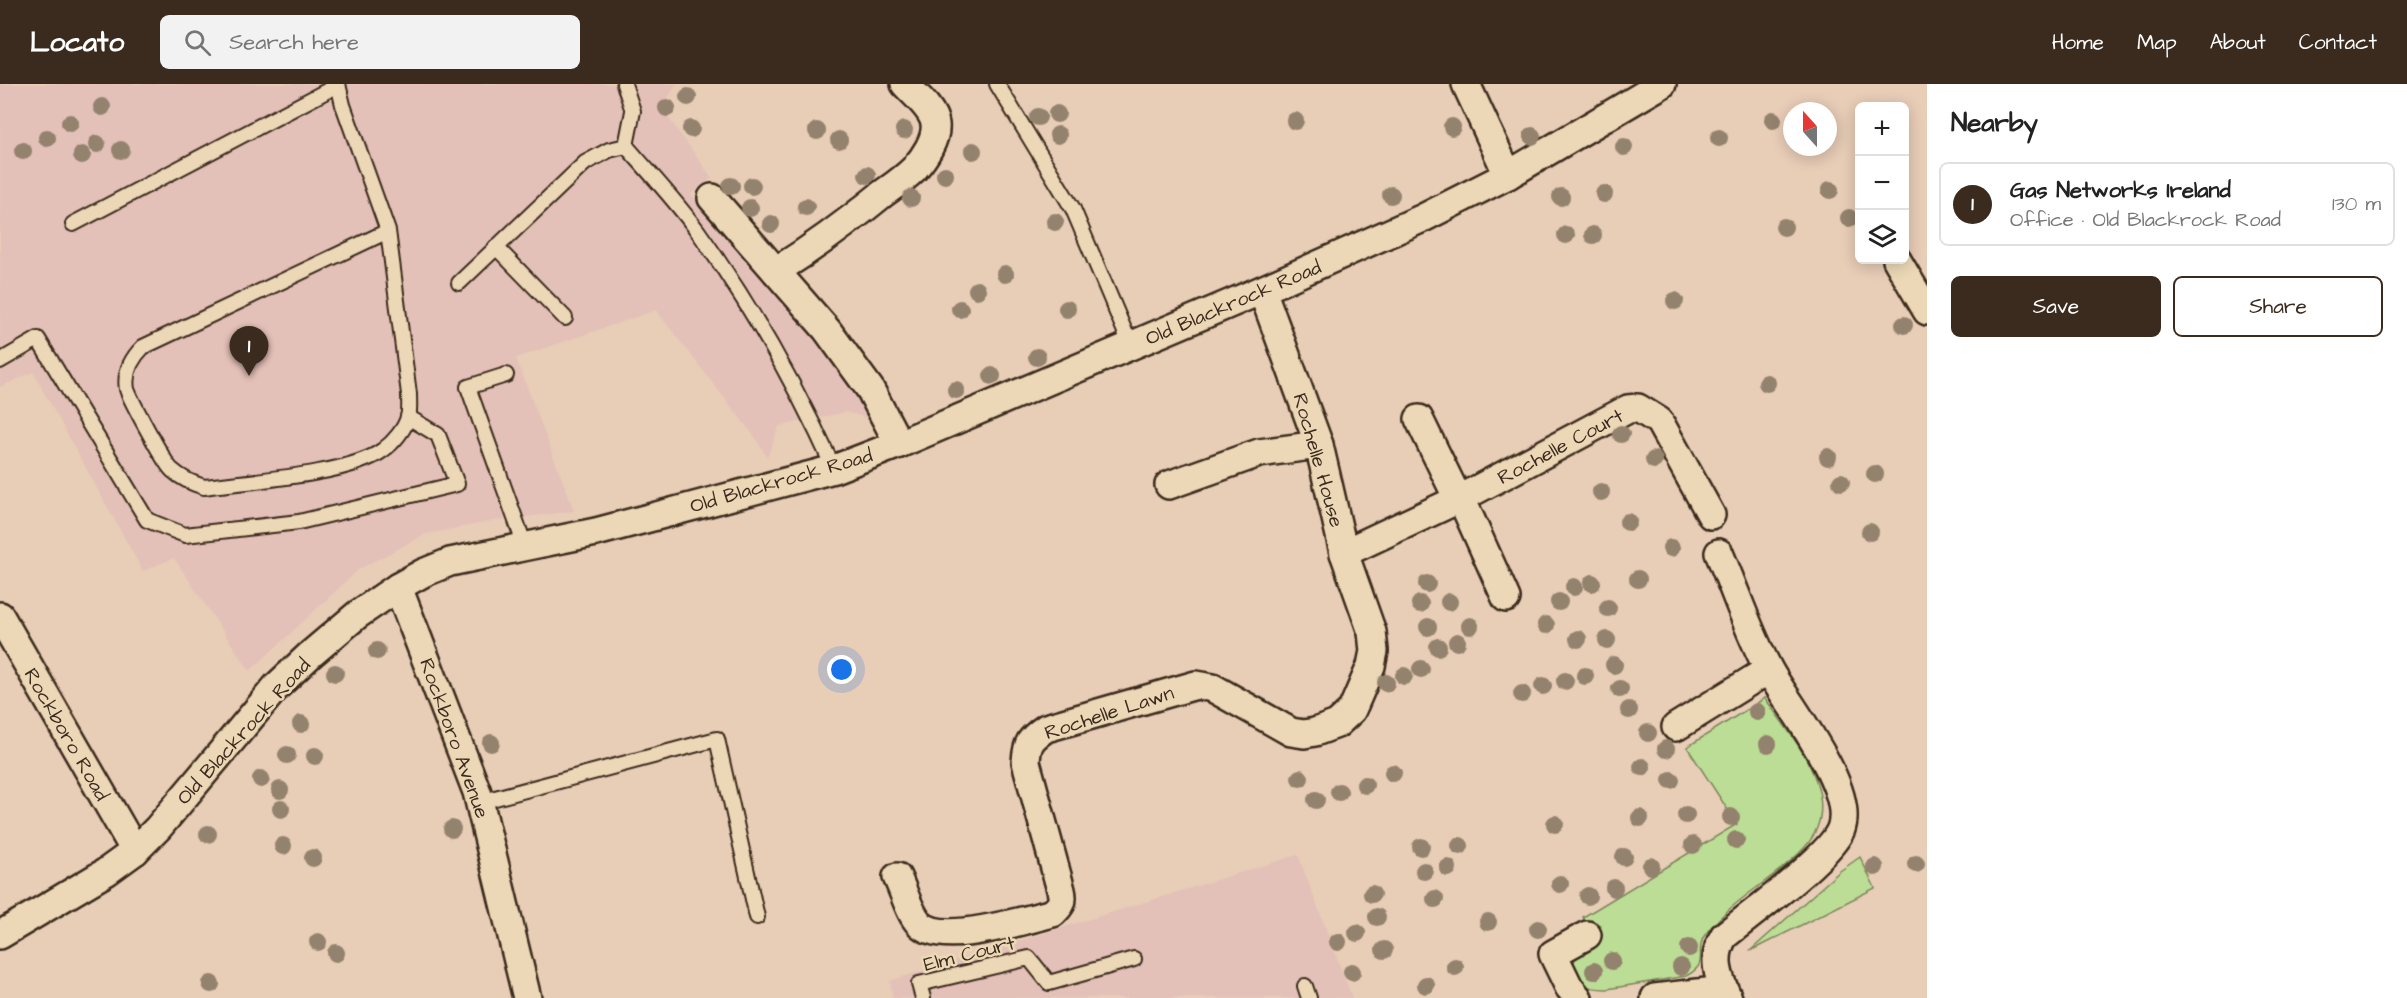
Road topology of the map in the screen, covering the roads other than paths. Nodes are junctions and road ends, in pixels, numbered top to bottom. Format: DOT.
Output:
graph roads {
  1 [pos="338,84"];
  2 [pos="624,84"];
  3 [pos="905,84"];
  4 [pos="997,84"];
  5 [pos="1466,84"];
  6 [pos="1662,84"];
  7 [pos="626,146"];
  8 [pos="1508,175"];
  9 [pos="712,198"];
  10 [pos="73,224"];
  11 [pos="388,231"];
  12 [pos="496,247"];
  13 [pos="1899,264"];
  14 [pos="776,271"];
  15 [pos="459,283"];
  16 [pos="1262,290"];
  17 [pos="1927,311"];
  18 [pos="565,318"];
  19 [pos="1131,346"];
  20 [pos="0,361"];
  21 [pos="506,375"];
  22 [pos="408,417"];
  23 [pos="1419,418"];
  24 [pos="899,444"];
  25 [pos="1319,445"];
  26 [pos="834,469"];
  27 [pos="1169,485"];
  28 [pos="1460,498"];
  29 [pos="1711,515"];
  30 [pos="525,546"];
  31 [pos="1344,553"];
  32 [pos="1719,553"];
  33 [pos="398,587"];
  34 [pos="1506,598"];
  35 [pos="0,616"];
  36 [pos="1372,632"];
  37 [pos="1768,670"];
  38 [pos="1676,727"];
  39 [pos="480,802"];
  40 [pos="135,851"];
  41 [pos="897,877"];
  42 [pos="757,916"];
  43 [pos="0,935"];
  44 [pos="1587,935"];
  45 [pos="1134,959"];
  46 [pos="1726,994"];
  47 [pos="527,998"];
  48 [pos="923,998"];
  49 [pos="1578,998"];
  50 [pos="1655,998"];
  1 -- 10 [label="lane"];
  1 -- 11 [label="lane"];
  2 -- 7 [label="lane"];
  3 -- 14 [label="street"];
  4 -- 19 [label="lane"];
  5 -- 8 [label="street"];
  6 -- 8 [label="street, Old Blackrock Road"];
  7 -- 12 [label="lane"];
  7 -- 26 [label="lane"];
  8 -- 16 [label="street, Old Blackrock Road"];
  9 -- 14 [label="street"];
  11 -- 22 [label="lane"];
  11 -- 22 [label="lane"];
  12 -- 15 [label="lane"];
  12 -- 18 [label="lane"];
  13 -- 17 [label="street"];
  14 -- 24 [label="street"];
  16 -- 19 [label="street, Old Blackrock Road"];
  16 -- 25 [label="street, Rochelle House"];
  19 -- 24 [label="street, Old Blackrock Road"];
  20 -- 22 [label="lane"];
  21 -- 30 [label="lane"];
  23 -- 28 [label="street"];
  24 -- 26 [label="street, Old Blackrock Road"];
  25 -- 27 [label="street"];
  25 -- 31 [label="street, Rochelle House"];
  26 -- 30 [label="street, Old Blackrock Road"];
  28 -- 29 [label="street, Rochelle Court"];
  28 -- 31 [label="street, Rochelle Court"];
  28 -- 34 [label="street"];
  30 -- 33 [label="street, Old Blackrock Road"];
  31 -- 36 [label="street, Rochelle House"];
  32 -- 37 [label="street"];
  33 -- 39 [label="street, Rockboro Avenue"];
  33 -- 40 [label="street, Old Blackrock Road"];
  35 -- 40 [label="street, Rockboro Road"];
  36 -- 41 [label="street, Rochelle Lawn"];
  37 -- 38 [label="street"];
  37 -- 46 [label="street"];
  39 -- 42 [label="lane"];
  39 -- 47 [label="street, Rockboro Avenue"];
  40 -- 43 [label="street, Old Blackrock Road"];
  44 -- 49 [label="street"];
  45 -- 48 [label="lane, Elm Court"];
  46 -- 50 [label="street"];
}
